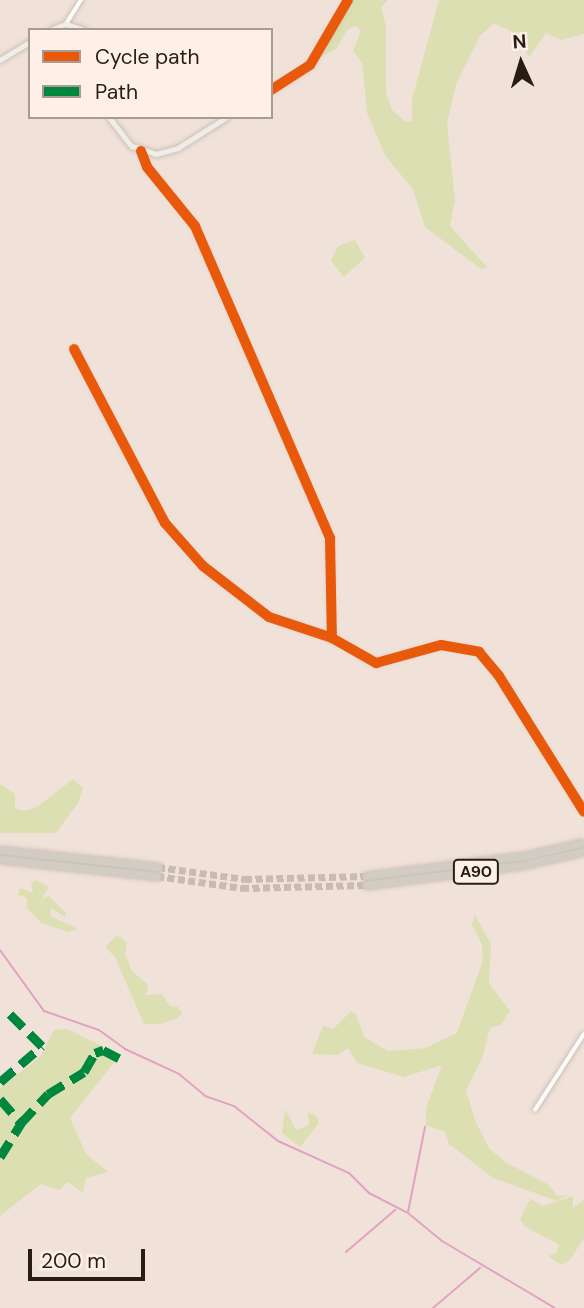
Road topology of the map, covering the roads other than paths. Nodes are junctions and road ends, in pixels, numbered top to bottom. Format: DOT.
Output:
graph roads {
  1 [pos="81,0"];
  2 [pos="348,0"];
  3 [pos="66,24"];
  4 [pos="55,28"];
  5 [pos="79,28"];
  6 [pos="28,43"];
  7 [pos="0,60"];
  8 [pos="273,89"];
  9 [pos="111,119"];
  10 [pos="225,119"];
  11 [pos="141,151"];
  12 [pos="74,349"];
  13 [pos="332,638"];
  14 [pos="584,812"];
  15 [pos="583,847"];
  16 [pos="0,850"];
  17 [pos="0,859"];
  18 [pos="158,867"];
  19 [pos="157,876"];
  20 [pos="366,876"];
  21 [pos="366,885"];
  22 [pos="584,1034"];
  23 [pos="535,1110"];
  1 -- 3 [label="street"];
  2 -- 8 [label="street"];
  3 -- 4 [label="street"];
  3 -- 5 [label="street"];
  6 -- 7 [label="street"];
  9 -- 11 [label="street"];
  10 -- 11 [label="street"];
  11 -- 13 [label="street"];
  12 -- 13 [label="street"];
  13 -- 14 [label="street"];
  15 -- 20 [label="highway, A90"];
  15 -- 21 [label="highway, A90"];
  16 -- 18 [label="highway"];
  17 -- 19 [label="highway"];
  22 -- 23 [label="street"];
}
